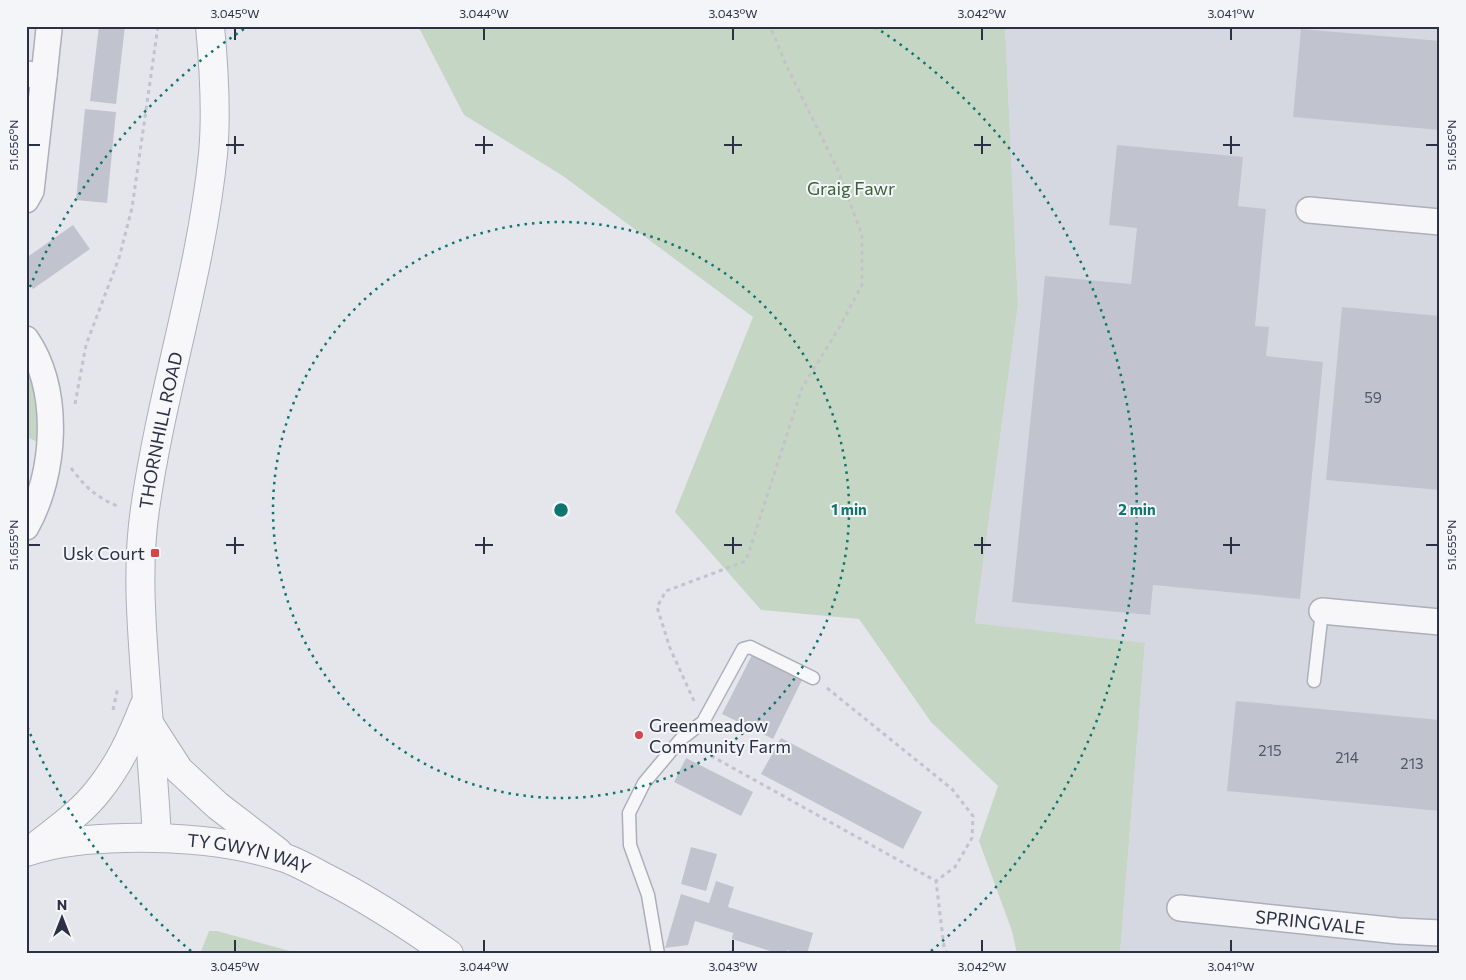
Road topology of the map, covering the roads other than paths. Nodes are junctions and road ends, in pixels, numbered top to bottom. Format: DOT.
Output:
graph roads {
  1 [pos="210,26"];
  2 [pos="49,29"];
  3 [pos="35,75"];
  4 [pos="30,165"];
  5 [pos="26,200"];
  6 [pos="1309,210"];
  7 [pos="1440,222"];
  8 [pos="26,339"];
  9 [pos="26,527"];
  10 [pos="1322,611"];
  11 [pos="1440,622"];
  12 [pos="813,678"];
  13 [pos="1314,681"];
  14 [pos="147,710"];
  15 [pos="158,837"];
  16 [pos="29,851"];
  17 [pos="286,858"];
  18 [pos="1180,908"];
  19 [pos="1440,933"];
  20 [pos="449,954"];
  21 [pos="658,954"];
  1 -- 14 [label="street, THORNHILL ROAD"];
  2 -- 3 [label="street"];
  3 -- 4 [label="street"];
  4 -- 5 [label="street"];
  6 -- 7 [label="street"];
  8 -- 9 [label="street"];
  10 -- 11 [label="street"];
  10 -- 13 [label="lane"];
  12 -- 21 [label="lane"];
  14 -- 15 [label="street, THORNHILL ROAD"];
  14 -- 16 [label="street"];
  14 -- 17 [label="street"];
  15 -- 16 [label="street, TY GWYN WAY"];
  15 -- 17 [label="street, TY GWYN WAY"];
  17 -- 20 [label="street, TY GWYN WAY"];
  18 -- 19 [label="street, SPRINGVALE"];
}
